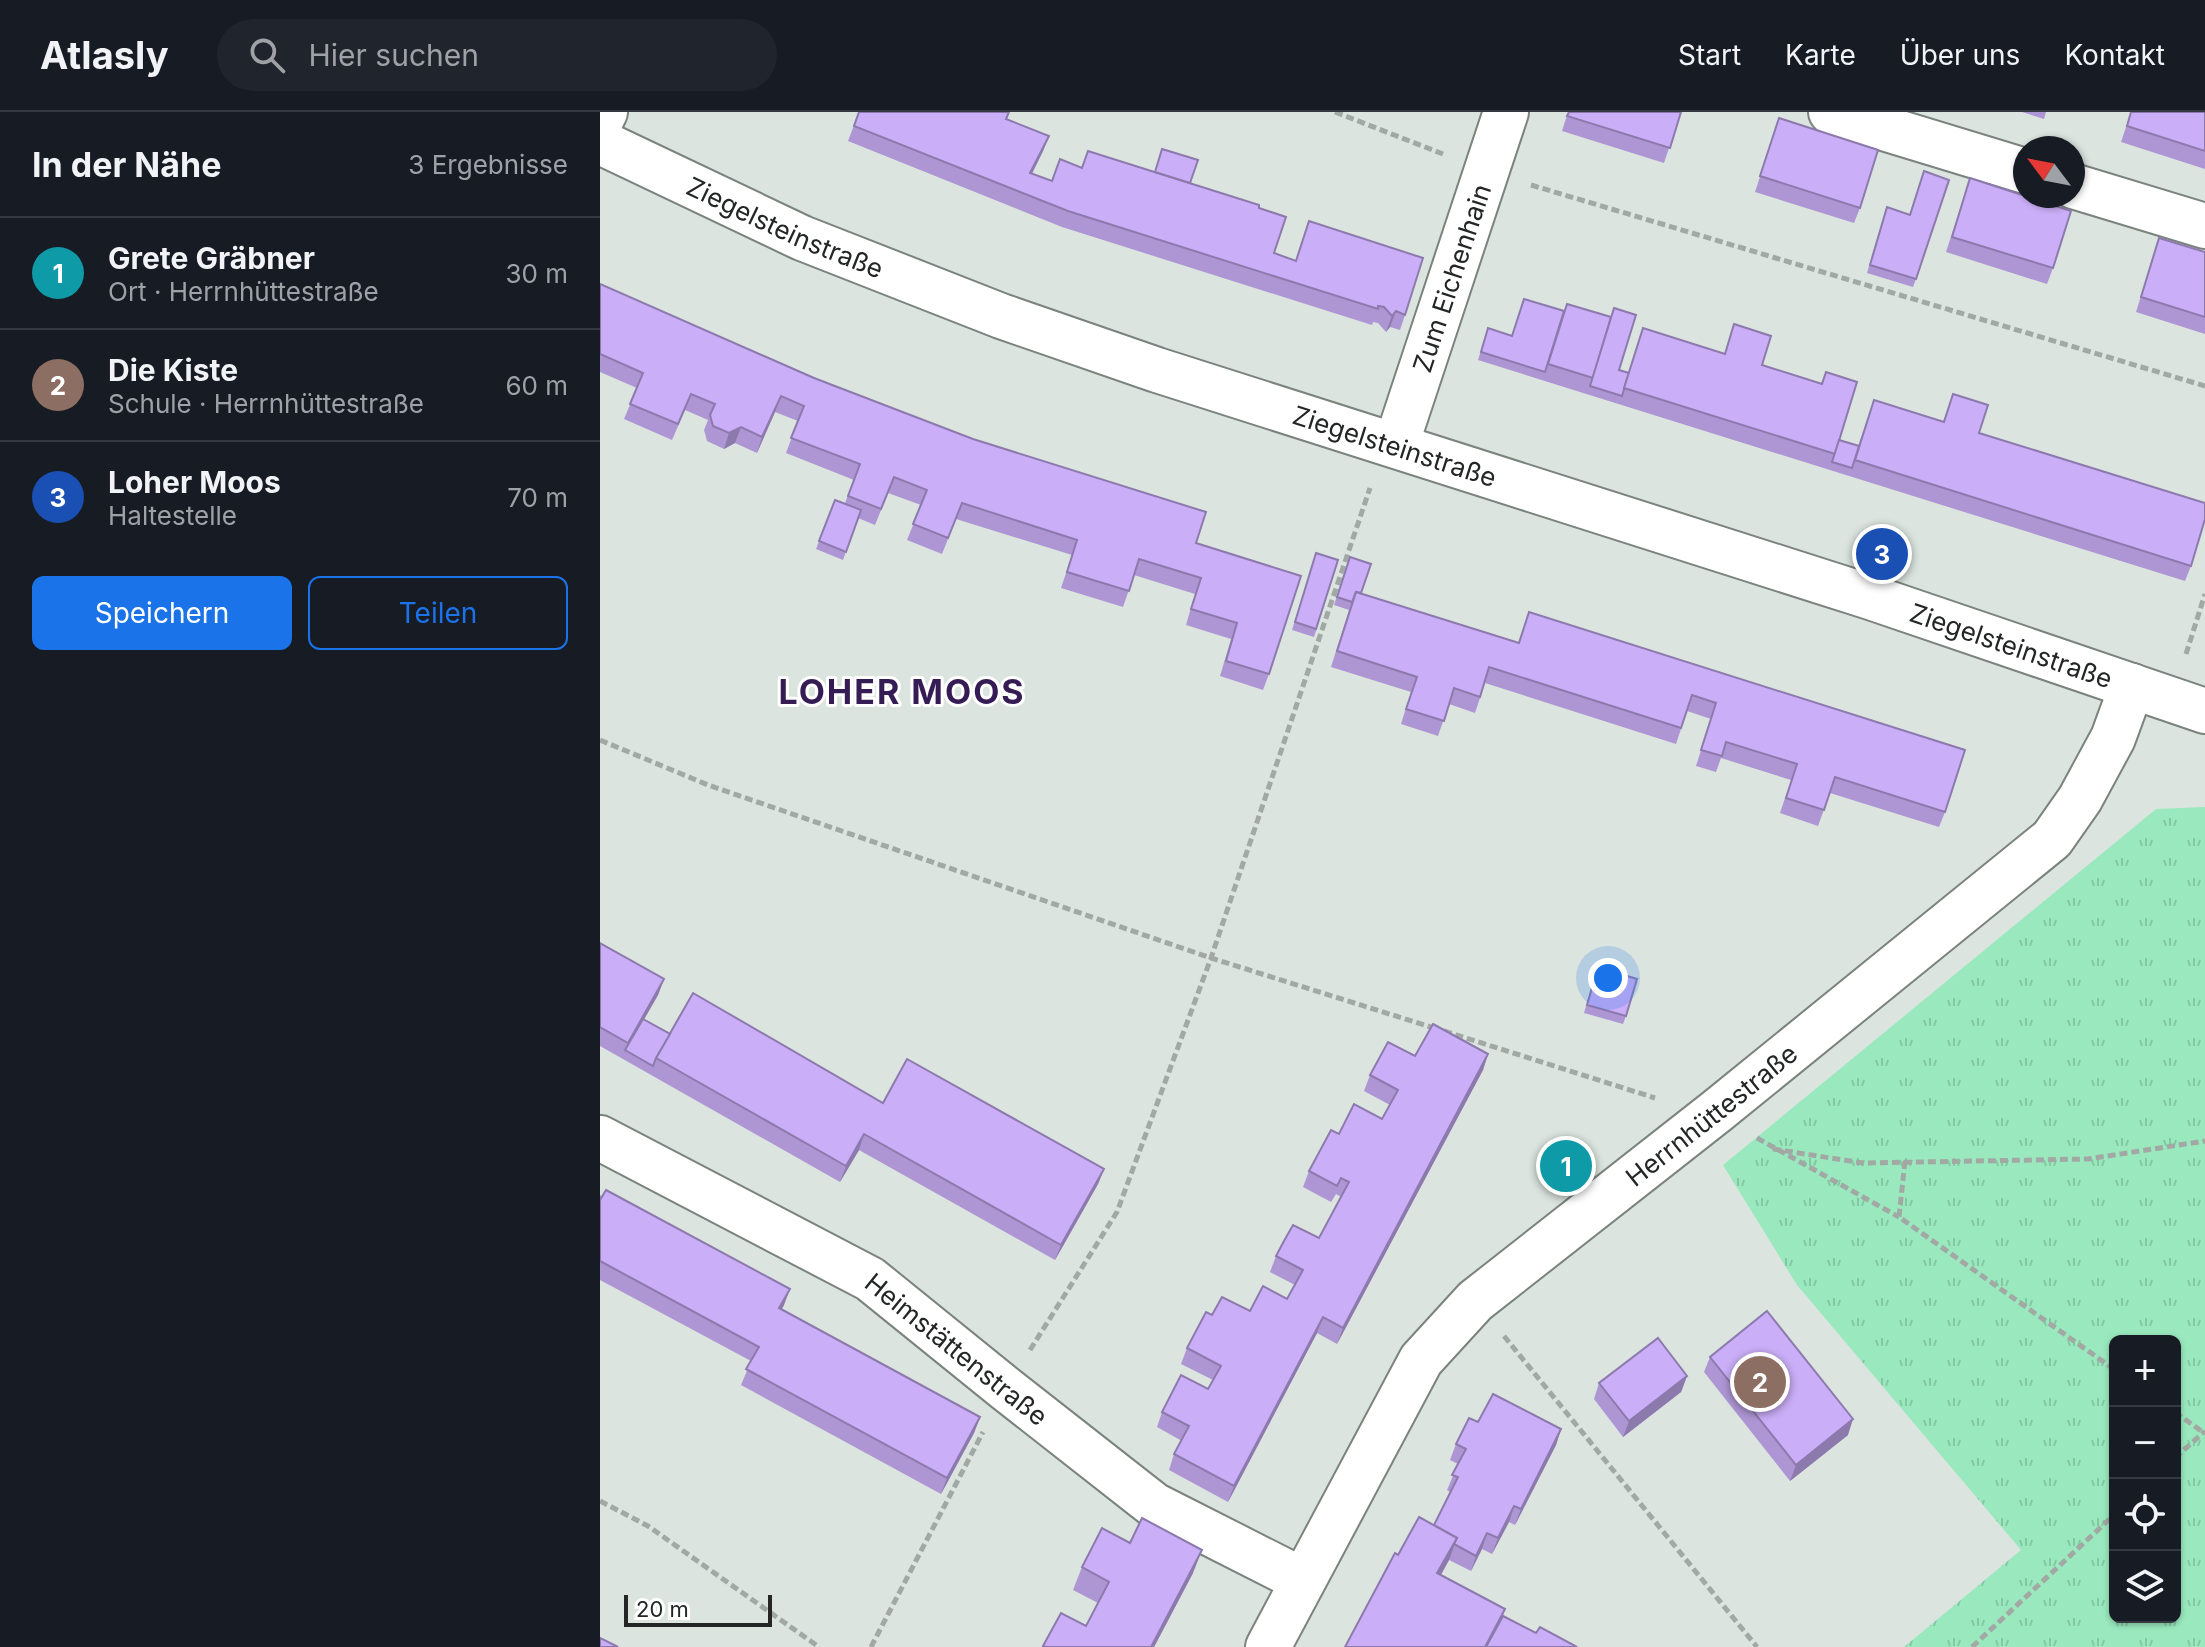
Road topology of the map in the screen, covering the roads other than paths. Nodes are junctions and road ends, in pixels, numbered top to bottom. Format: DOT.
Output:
graph roads {
  1 [pos="605,112"];
  2 [pos="1506,112"];
  3 [pos="1831,112"];
  4 [pos="600,122"];
  5 [pos="600,142"];
  6 [pos="2013,167"];
  7 [pos="2085,190"];
  8 [pos="2205,226"];
  9 [pos="1396,445"];
  10 [pos="2170,699"];
  11 [pos="600,1138"];
  12 [pos="1302,1580"];
  13 [pos="1268,1647"];
  1 -- 4 [label="street"];
  2 -- 9 [label="street, Zum Eichenhain"];
  3 -- 6 [label="street"];
  5 -- 9 [label="street, Ziegelsteinstraße"];
  7 -- 8 [label="street"];
  9 -- 10 [label="street, Ziegelsteinstraße"];
  10 -- 12 [label="street, Herrnhüttestraße"];
  11 -- 12 [label="street, Heimstättenstraße"];
  12 -- 13 [label="street, Herrnhüttestraße"];
}
